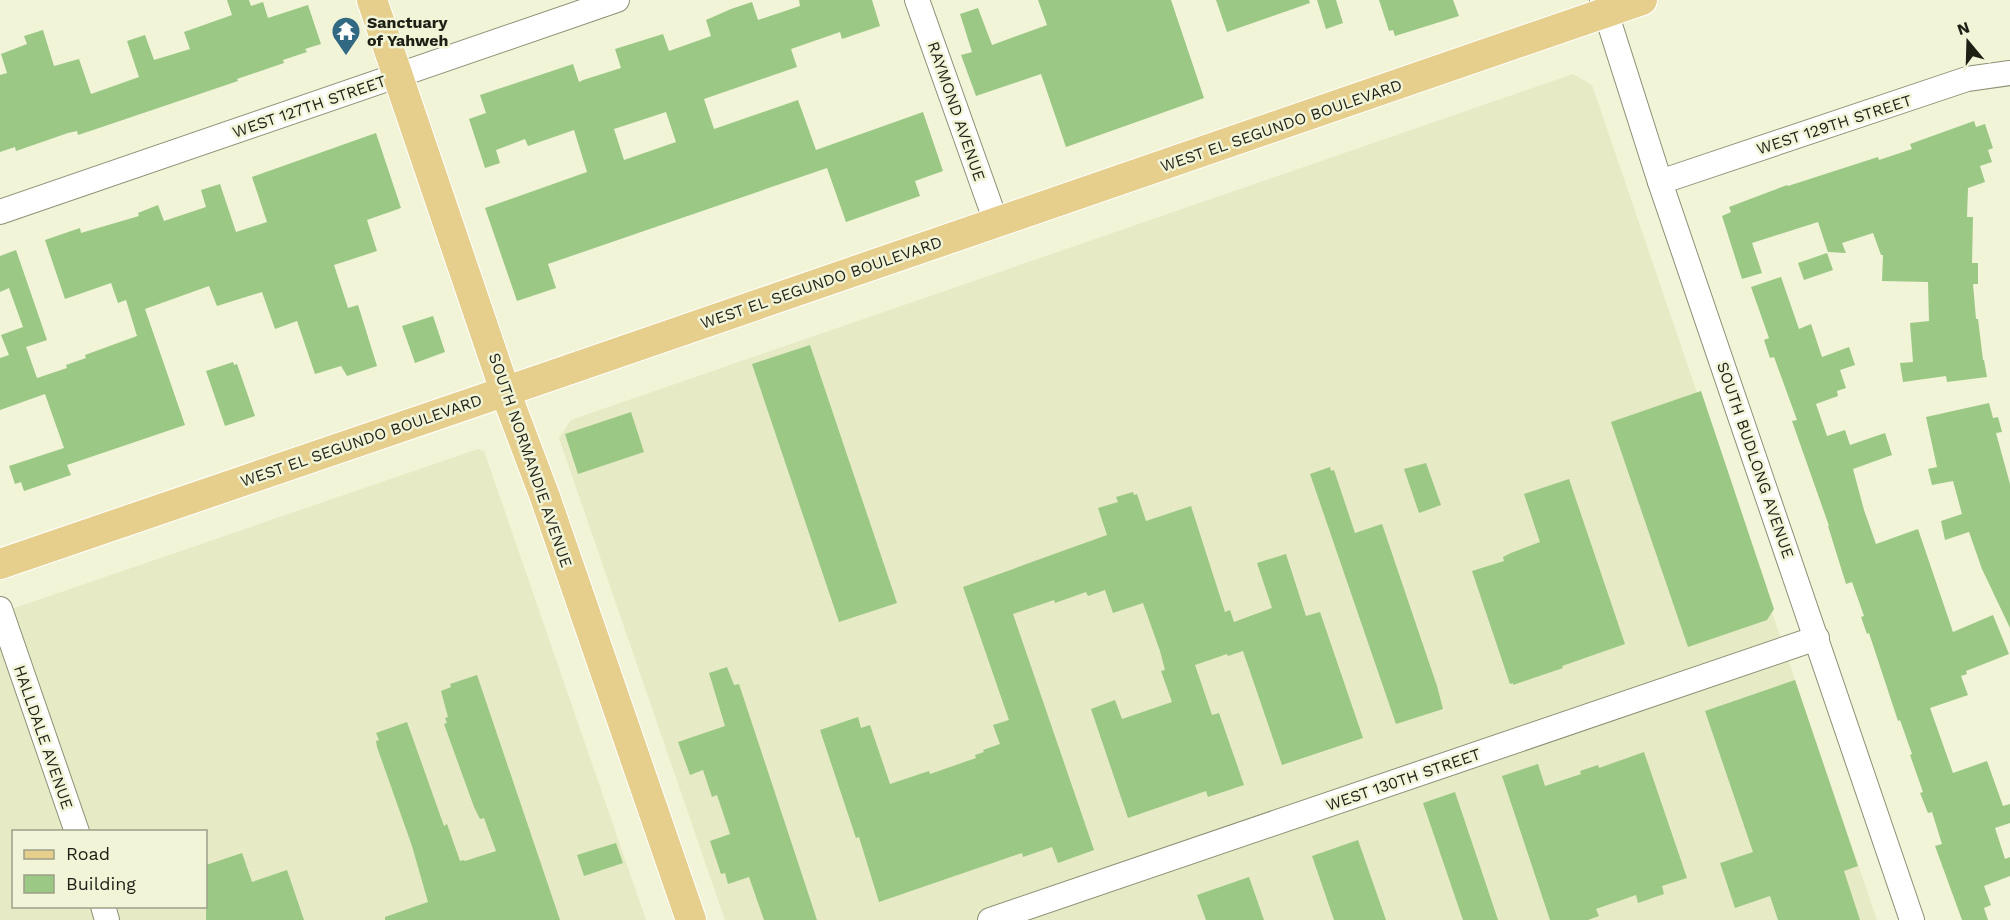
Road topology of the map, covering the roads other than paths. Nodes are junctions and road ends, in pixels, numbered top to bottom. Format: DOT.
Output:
graph roads {
  1 [pos="372,0"];
  2 [pos="617,0"];
  3 [pos="917,0"];
  4 [pos="1642,0"];
  5 [pos="1604,6"];
  6 [pos="2010,73"];
  7 [pos="398,76"];
  8 [pos="1660,182"];
  9 [pos="0,212"];
  10 [pos="996,222"];
  11 [pos="505,391"];
  12 [pos="0,564"];
  13 [pos="0,609"];
  14 [pos="1817,638"];
  15 [pos="77,830"];
  16 [pos="691,920"];
  17 [pos="990,920"];
  18 [pos="1912,920"];
  1 -- 7 [label="main road, SOUTH NORMANDIE AVENUE"];
  2 -- 7 [label="street, WEST 127TH STREET"];
  3 -- 10 [label="street, RAYMOND AVENUE"];
  4 -- 5 [label="main road, WEST EL SEGUNDO BOULEVARD"];
  5 -- 8 [label="street, SOUTH BUDLONG AVENUE"];
  5 -- 10 [label="main road, WEST EL SEGUNDO BOULEVARD"];
  6 -- 8 [label="street, WEST 129TH STREET"];
  7 -- 9 [label="street, WEST 127TH STREET"];
  7 -- 11 [label="main road, SOUTH NORMANDIE AVENUE"];
  8 -- 14 [label="street, SOUTH BUDLONG AVENUE"];
  10 -- 11 [label="main road, WEST EL SEGUNDO BOULEVARD"];
  11 -- 12 [label="main road, WEST EL SEGUNDO BOULEVARD"];
  11 -- 16 [label="main road, SOUTH NORMANDIE AVENUE"];
  13 -- 15 [label="street, HALLDALE AVENUE"];
  14 -- 17 [label="street, WEST 130TH STREET"];
  14 -- 18 [label="street, SOUTH BUDLONG AVENUE"];
}
